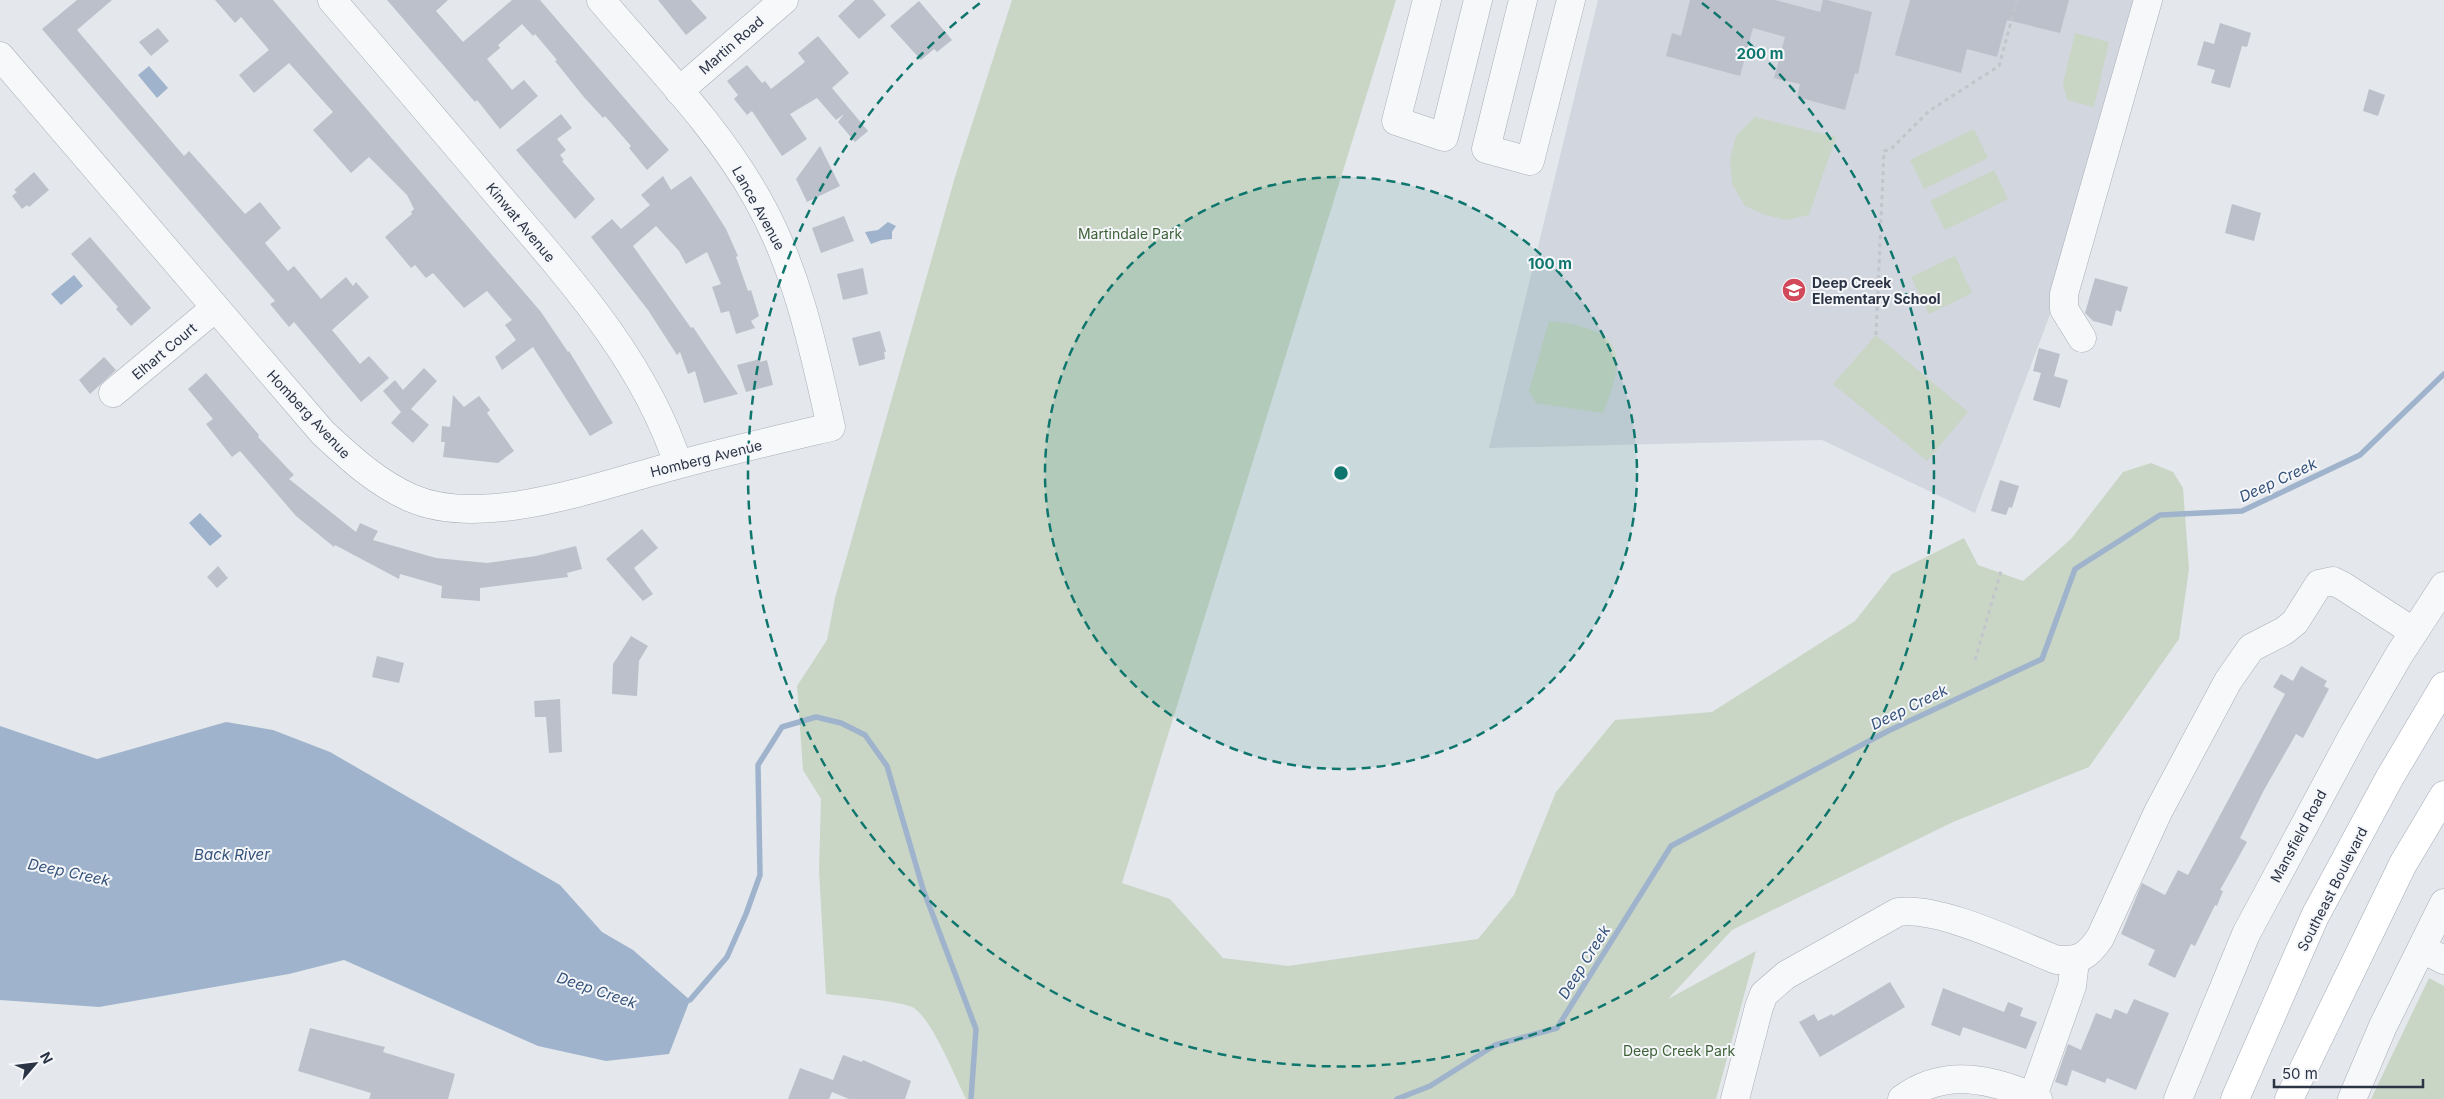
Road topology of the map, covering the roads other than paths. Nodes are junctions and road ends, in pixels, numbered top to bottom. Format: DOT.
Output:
graph roads {
  1 [pos="332,0"];
  2 [pos="601,0"];
  3 [pos="784,0"];
  4 [pos="1427,0"];
  5 [pos="1478,0"];
  6 [pos="1522,0"];
  7 [pos="1571,0"];
  8 [pos="2148,0"];
  9 [pos="0,56"];
  10 [pos="679,91"];
  11 [pos="215,308"];
  12 [pos="2082,338"];
  13 [pos="113,393"];
  14 [pos="831,427"];
  15 [pos="678,464"];
  16 [pos="2444,586"];
  17 [pos="2414,632"];
  18 [pos="2444,686"];
  19 [pos="2444,794"];
  20 [pos="2444,903"];
  21 [pos="2433,954"];
  22 [pos="2075,961"];
  23 [pos="2034,1098"];
  24 [pos="1735,1099"];
  25 [pos="1902,1099"];
  26 [pos="2178,1099"];
  27 [pos="2236,1099"];
  28 [pos="2289,1099"];
  29 [pos="2352,1099"];
  1 -- 15 [label="street, Kinwat Avenue"];
  2 -- 10 [label="street, Lance Avenue"];
  3 -- 10 [label="street, Martin Road"];
  4 -- 5 [label="street"];
  6 -- 7 [label="street"];
  8 -- 12 [label="street"];
  9 -- 11 [label="street, Homberg Avenue"];
  10 -- 14 [label="street, Lance Avenue"];
  11 -- 13 [label="street, Elhart Court"];
  11 -- 15 [label="street, Homberg Avenue"];
  14 -- 15 [label="street, Homberg Avenue"];
  16 -- 17 [label="street, Mansfield Road"];
  17 -- 22 [label="street"];
  17 -- 26 [label="street, Mansfield Road"];
  18 -- 27 [label="main road, Southeast Boulevard"];
  19 -- 28 [label="main road"];
  20 -- 21 [label="street"];
  21 -- 29 [label="street"];
  22 -- 23 [label="street"];
  22 -- 24 [label="street"];
  23 -- 25 [label="street"];
}
